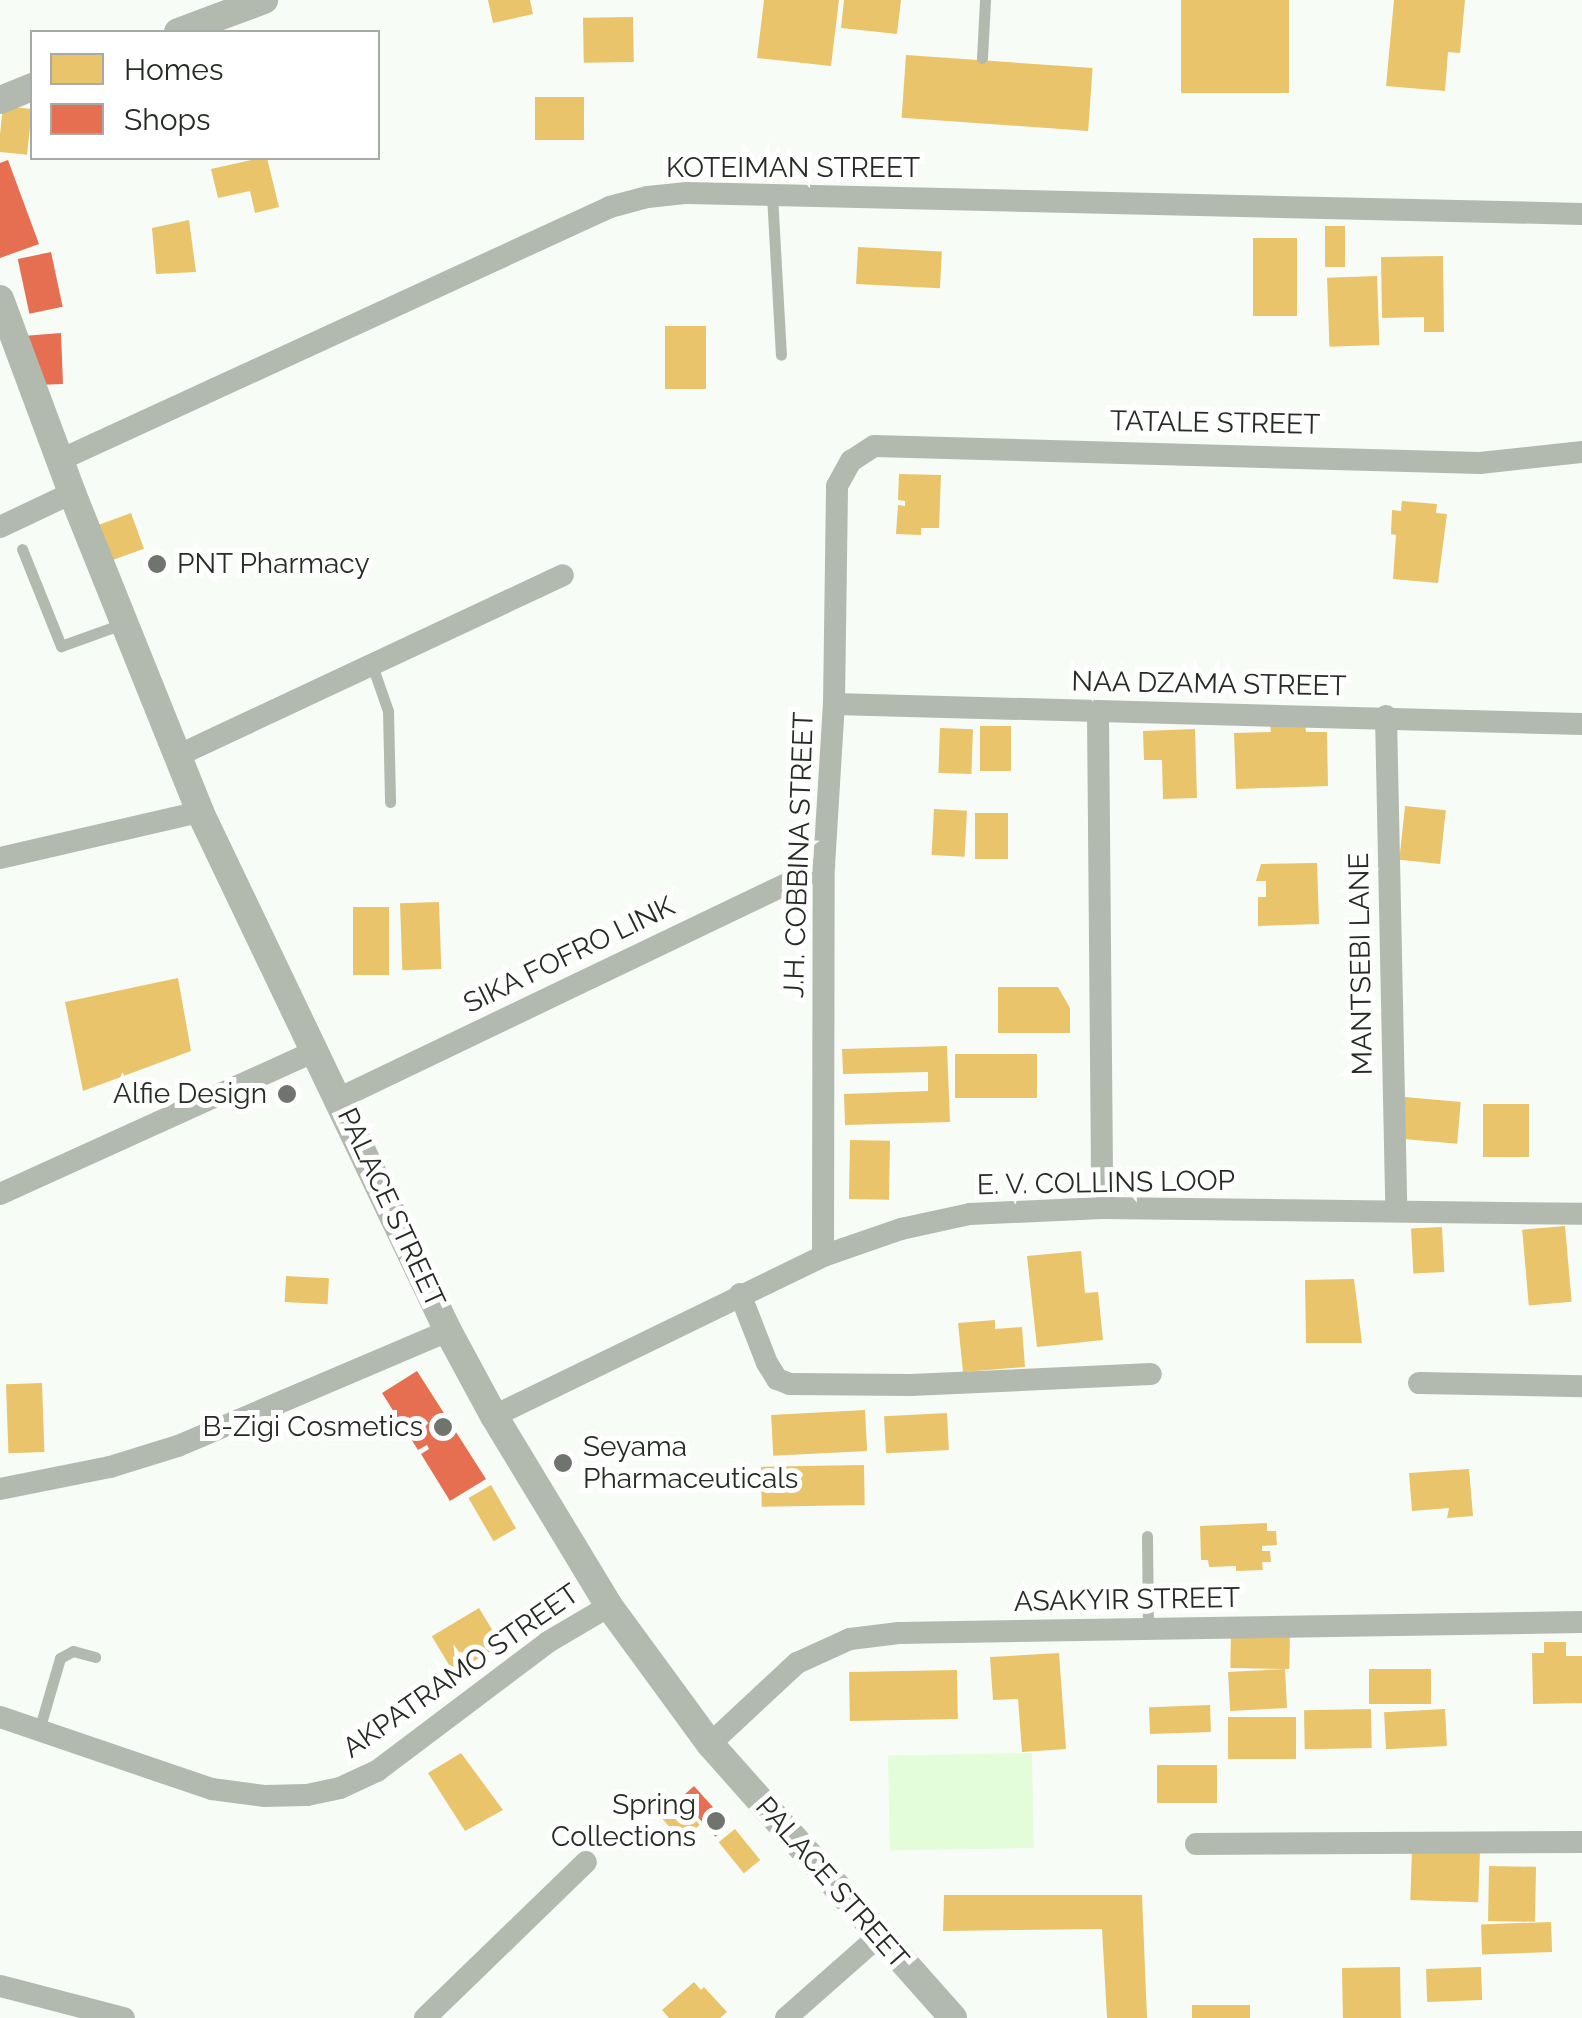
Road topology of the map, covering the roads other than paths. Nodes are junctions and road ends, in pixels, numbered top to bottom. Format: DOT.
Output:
graph roads {
  1 [pos="264,0"];
  2 [pos="985,0"];
  3 [pos="183,30"];
  4 [pos="982,58"];
  5 [pos="30,88"];
  6 [pos="0,100"];
  7 [pos="772,195"];
  8 [pos="1582,214"];
  9 [pos="0,299"];
  10 [pos="781,355"];
  11 [pos="1582,452"];
  12 [pos="60,460"];
  13 [pos="851,461"];
  14 [pos="72,494"];
  15 [pos="0,527"];
  16 [pos="22,549"];
  17 [pos="564,575"];
  18 [pos="124,623"];
  19 [pos="372,665"];
  20 [pos="834,704"];
  21 [pos="1098,714"];
  22 [pos="1386,716"];
  23 [pos="1582,724"];
  24 [pos="177,756"];
  25 [pos="390,802"];
  26 [pos="200,812"];
  27 [pos="0,858"];
  28 [pos="824,866"];
  29 [pos="316,1051"];
  30 [pos="340,1098"];
  31 [pos="0,1194"];
  32 [pos="1102,1208"];
  33 [pos="1396,1211"];
  34 [pos="1582,1214"];
  35 [pos="823,1256"];
  36 [pos="740,1294"];
  37 [pos="448,1331"];
  38 [pos="1151,1374"];
  39 [pos="1418,1383"];
  40 [pos="1582,1386"];
  41 [pos="494,1416"];
  42 [pos="0,1489"];
  43 [pos="1146,1536"];
  44 [pos="609,1606"];
  45 [pos="1582,1622"];
  46 [pos="1148,1629"];
  47 [pos="95,1656"];
  48 [pos="0,1717"];
  49 [pos="39,1730"];
  50 [pos="710,1744"];
  51 [pos="1582,1842"];
  52 [pos="1196,1844"];
  53 [pos="586,1862"];
  54 [pos="878,1936"];
  55 [pos="0,1986"];
  56 [pos="124,2018"];
  57 [pos="425,2018"];
  58 [pos="786,2018"];
  59 [pos="953,2018"];
  1 -- 3 [label="street"];
  2 -- 4 [label="lane"];
  5 -- 6 [label="street"];
  7 -- 8 [label="street, KOTEIMAN STREET"];
  7 -- 10 [label="lane"];
  7 -- 12 [label="street, KOTEIMAN STREET"];
  9 -- 12 [label="street, PALACE STREET"];
  11 -- 13 [label="street, TATALE STREET"];
  12 -- 14 [label="street, PALACE STREET"];
  13 -- 20 [label="street, J.H. COBBINA STREET"];
  14 -- 15 [label="street"];
  14 -- 18 [label="street, PALACE STREET"];
  16 -- 18 [label="lane"];
  17 -- 19 [label="street"];
  18 -- 24 [label="street, PALACE STREET"];
  19 -- 24 [label="street"];
  19 -- 25 [label="lane"];
  20 -- 21 [label="street, NAA DZAMA STREET"];
  20 -- 28 [label="street, J.H. COBBINA STREET"];
  21 -- 22 [label="street, NAA DZAMA STREET"];
  21 -- 32 [label="street"];
  22 -- 23 [label="street, NAA DZAMA STREET"];
  22 -- 33 [label="street, MANTSEBI LANE"];
  24 -- 26 [label="street, PALACE STREET"];
  26 -- 27 [label="street"];
  26 -- 29 [label="street, PALACE STREET"];
  28 -- 30 [label="street, SIKA FOFRO LINK"];
  28 -- 35 [label="street, J.H. COBBINA STREET"];
  29 -- 30 [label="street, PALACE STREET"];
  29 -- 31 [label="street"];
  30 -- 37 [label="street, PALACE STREET"];
  32 -- 33 [label="street, E. V. COLLINS LOOP"];
  32 -- 35 [label="street, E. V. COLLINS LOOP"];
  33 -- 34 [label="street, E. V. COLLINS LOOP"];
  35 -- 36 [label="street, E. V. COLLINS LOOP"];
  36 -- 38 [label="street"];
  36 -- 41 [label="street, E. V. COLLINS LOOP"];
  37 -- 41 [label="street, PALACE STREET"];
  37 -- 42 [label="street"];
  39 -- 40 [label="street"];
  41 -- 44 [label="street, PALACE STREET"];
  43 -- 46 [label="lane"];
  44 -- 49 [label="street, AKPATRAMO STREET"];
  44 -- 50 [label="street, PALACE STREET"];
  45 -- 46 [label="street, ASAKYIR STREET"];
  46 -- 50 [label="street, ASAKYIR STREET"];
  47 -- 49 [label="lane"];
  48 -- 49 [label="street, AKPATRAMO STREET"];
  50 -- 54 [label="street, PALACE STREET"];
  51 -- 52 [label="street"];
  53 -- 57 [label="street"];
  54 -- 58 [label="street"];
  54 -- 59 [label="street, PALACE STREET"];
  55 -- 56 [label="street"];
}
